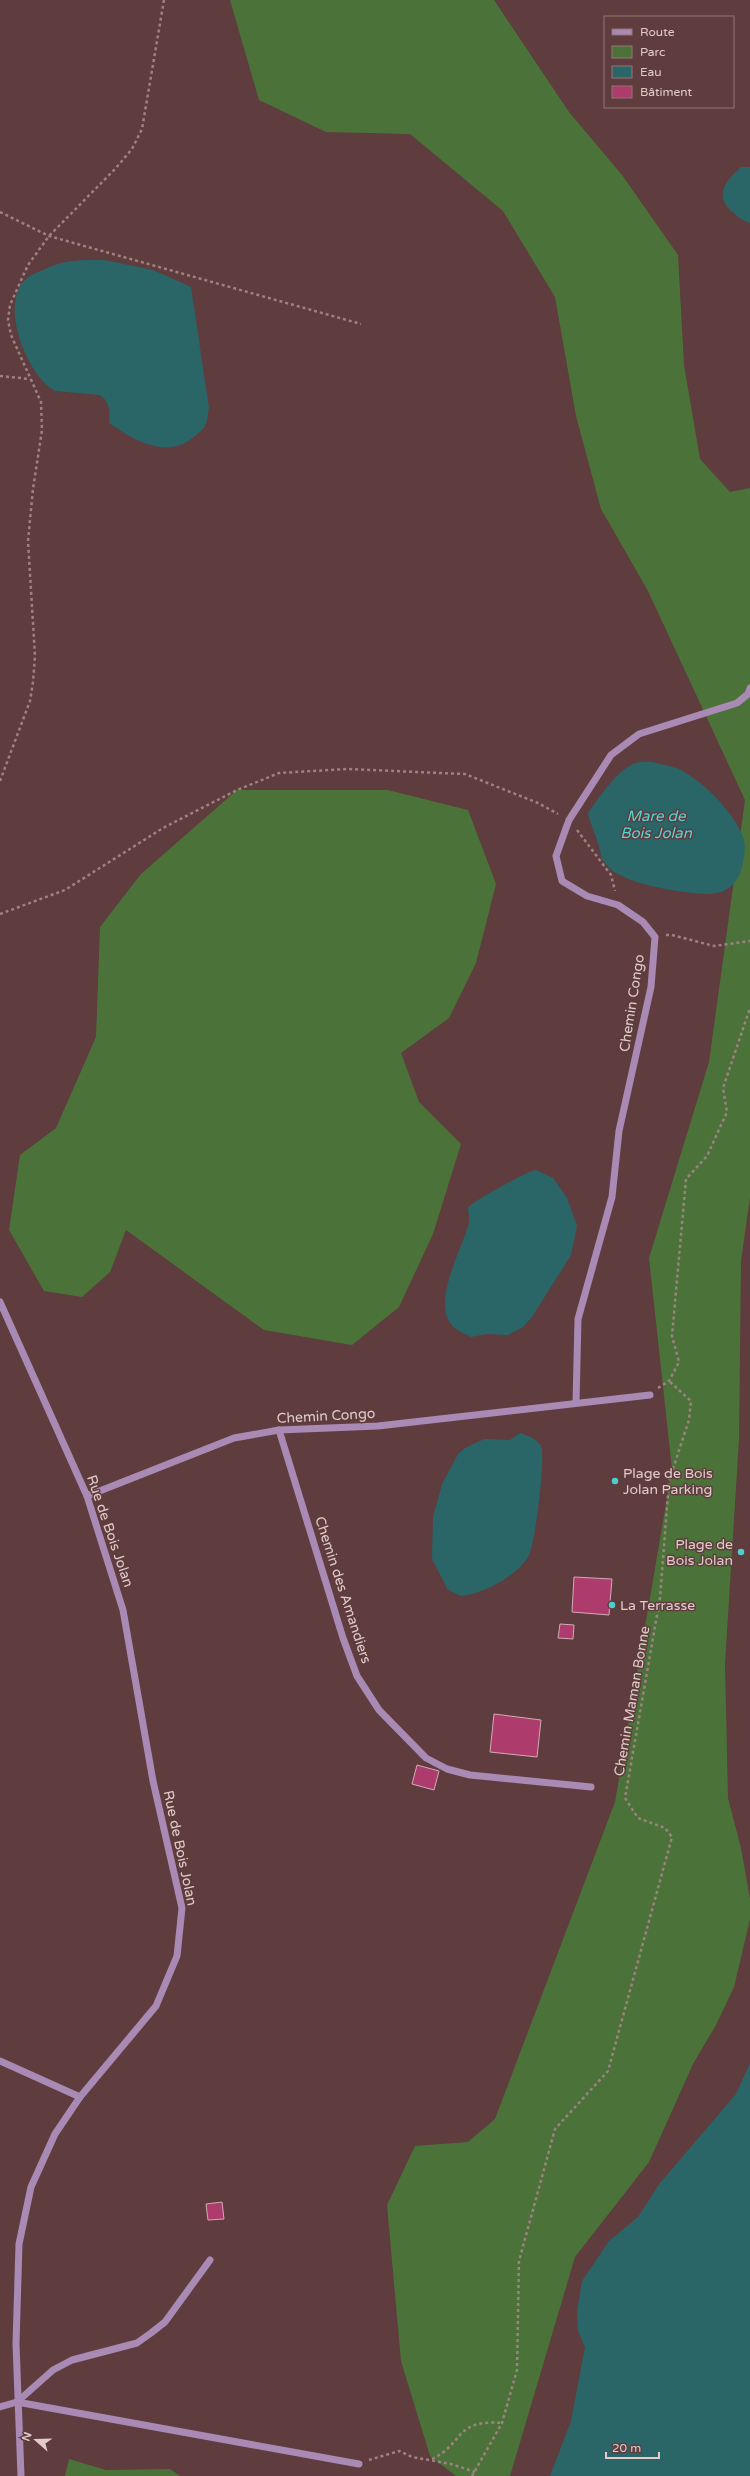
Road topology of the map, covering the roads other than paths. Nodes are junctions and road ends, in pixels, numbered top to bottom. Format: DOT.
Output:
graph roads {
  1 [pos="750,688"];
  2 [pos="0,1302"];
  3 [pos="650,1395"];
  4 [pos="576,1403"];
  5 [pos="279,1430"];
  6 [pos="88,1496"];
  7 [pos="591,1787"];
  8 [pos="0,2061"];
  9 [pos="80,2097"];
  10 [pos="210,2260"];
  11 [pos="17,2402"];
  12 [pos="0,2407"];
  13 [pos="359,2464"];
  14 [pos="21,2476"];
  1 -- 4 [label="street, Chemin Congo"];
  2 -- 6 [label="street, Rue de Bois Jolan"];
  3 -- 4 [label="street, Chemin Congo"];
  4 -- 5 [label="street, Chemin Congo"];
  5 -- 6 [label="street, Chemin Congo"];
  5 -- 7 [label="street, Chemin des Amandiers"];
  6 -- 9 [label="street, Rue de Bois Jolan"];
  8 -- 9 [label="street"];
  9 -- 11 [label="street, Rue de Bois Jolan"];
  10 -- 11 [label="street"];
  11 -- 12 [label="street"];
  11 -- 13 [label="street"];
  11 -- 14 [label="street, Rue de Bois Jolan"];
}
